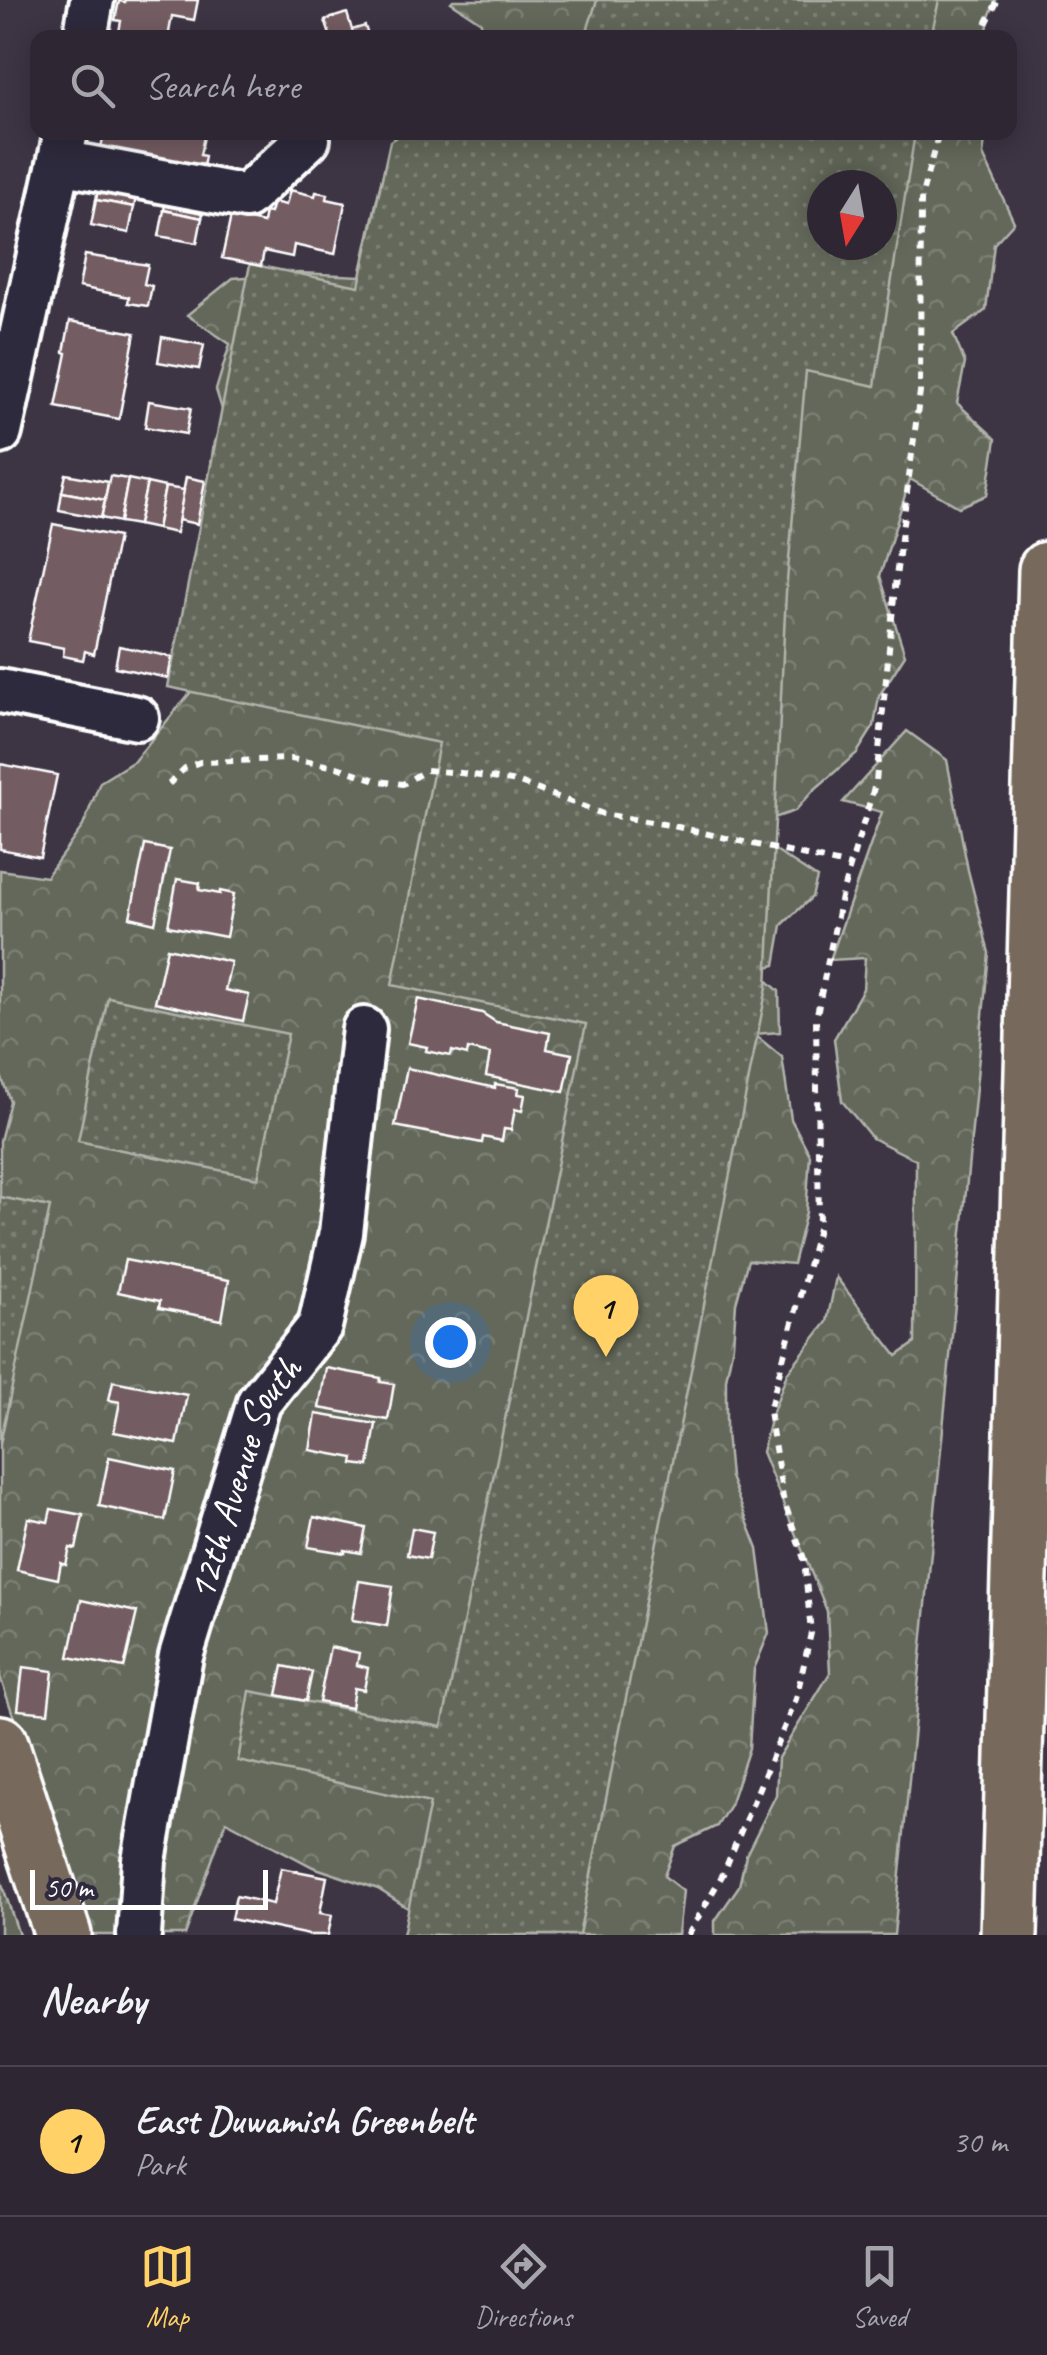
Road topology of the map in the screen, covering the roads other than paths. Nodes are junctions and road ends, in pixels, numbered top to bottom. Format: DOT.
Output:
graph roads {
  1 [pos="92,0"];
  2 [pos="86,30"];
  3 [pos="306,140"];
  4 [pos="63,147"];
  5 [pos="0,432"];
  6 [pos="1047,570"];
  7 [pos="0,691"];
  8 [pos="136,718"];
  9 [pos="364,1030"];
  10 [pos="0,1744"];
  11 [pos="64,1935"];
  12 [pos="140,1935"];
  13 [pos="1009,1935"];
  1 -- 2 [label="street"];
  3 -- 4 [label="street"];
  4 -- 5 [label="street"];
  6 -- 13 [label="main road"];
  7 -- 8 [label="street"];
  9 -- 12 [label="street, 12th Avenue South"];
  10 -- 11 [label="main road"];
}
